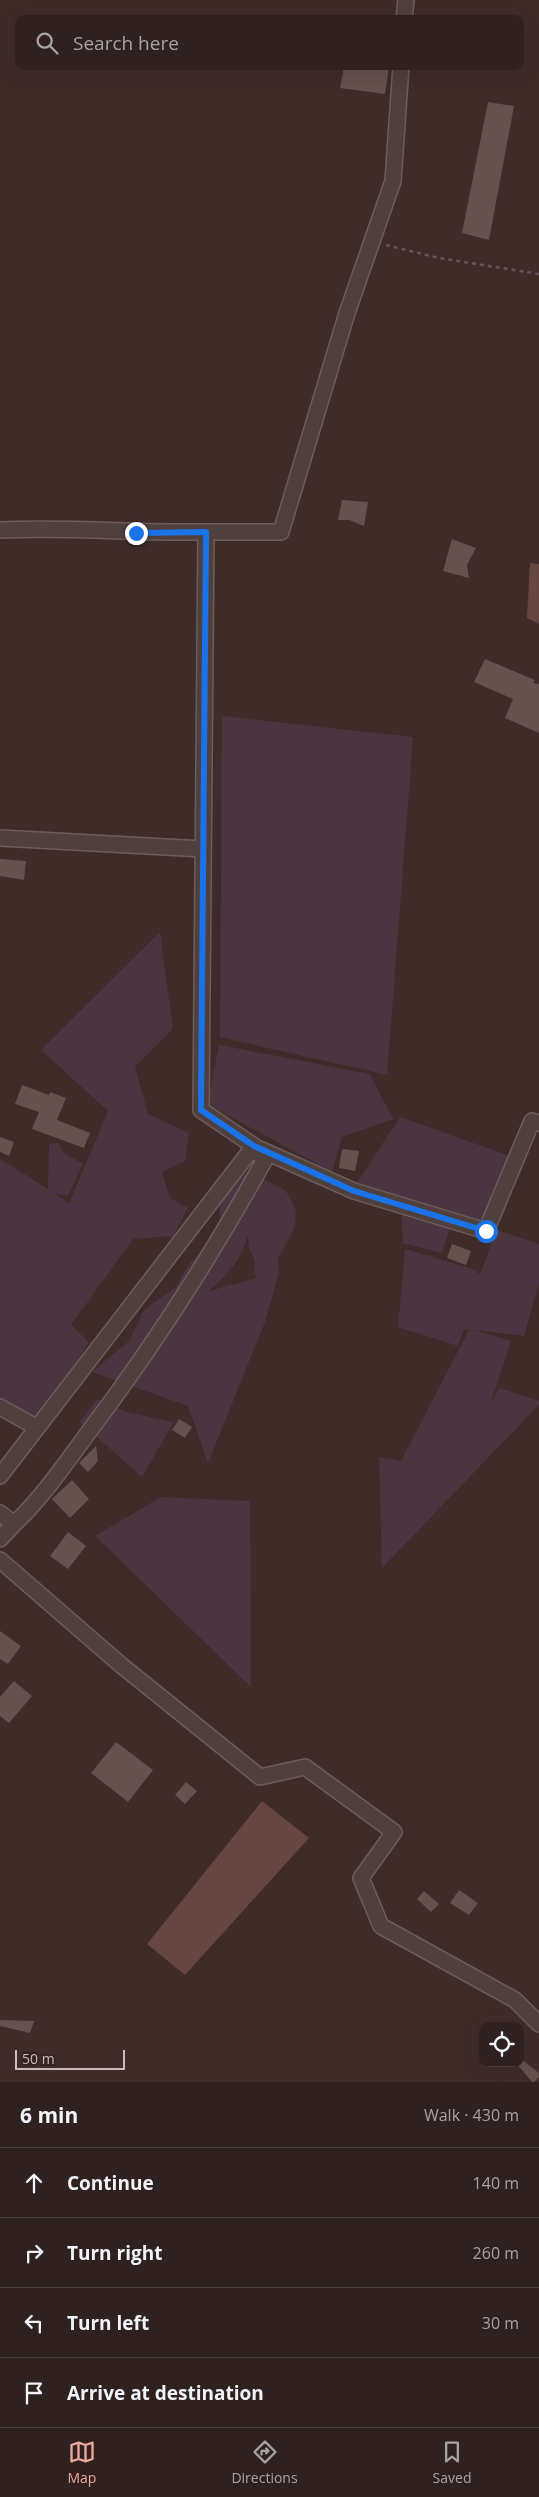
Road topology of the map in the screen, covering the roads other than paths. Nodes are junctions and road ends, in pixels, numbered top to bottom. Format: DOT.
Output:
graph roads {
  1 [pos="406,0"];
  2 [pos="404,15"];
  3 [pos="401,70"];
  4 [pos="0,530"];
  5 [pos="206,532"];
  6 [pos="0,838"];
  7 [pos="203,849"];
  8 [pos="539,1123"];
  9 [pos="254,1146"];
  10 [pos="0,1407"];
  11 [pos="36,1427"];
  12 [pos="0,1476"];
  13 [pos="0,1513"];
  14 [pos="14,1524"];
  15 [pos="0,1539"];
  16 [pos="0,1560"];
  17 [pos="539,2024"];
  1 -- 2 [label="street"];
  3 -- 5 [label="street"];
  4 -- 5 [label="street"];
  5 -- 7 [label="street"];
  6 -- 7 [label="street"];
  7 -- 9 [label="street"];
  8 -- 9 [label="street"];
  9 -- 11 [label="street"];
  9 -- 14 [label="street"];
  10 -- 11 [label="street"];
  11 -- 12 [label="street"];
  13 -- 14 [label="street"];
  14 -- 15 [label="street"];
  16 -- 17 [label="street"];
}
